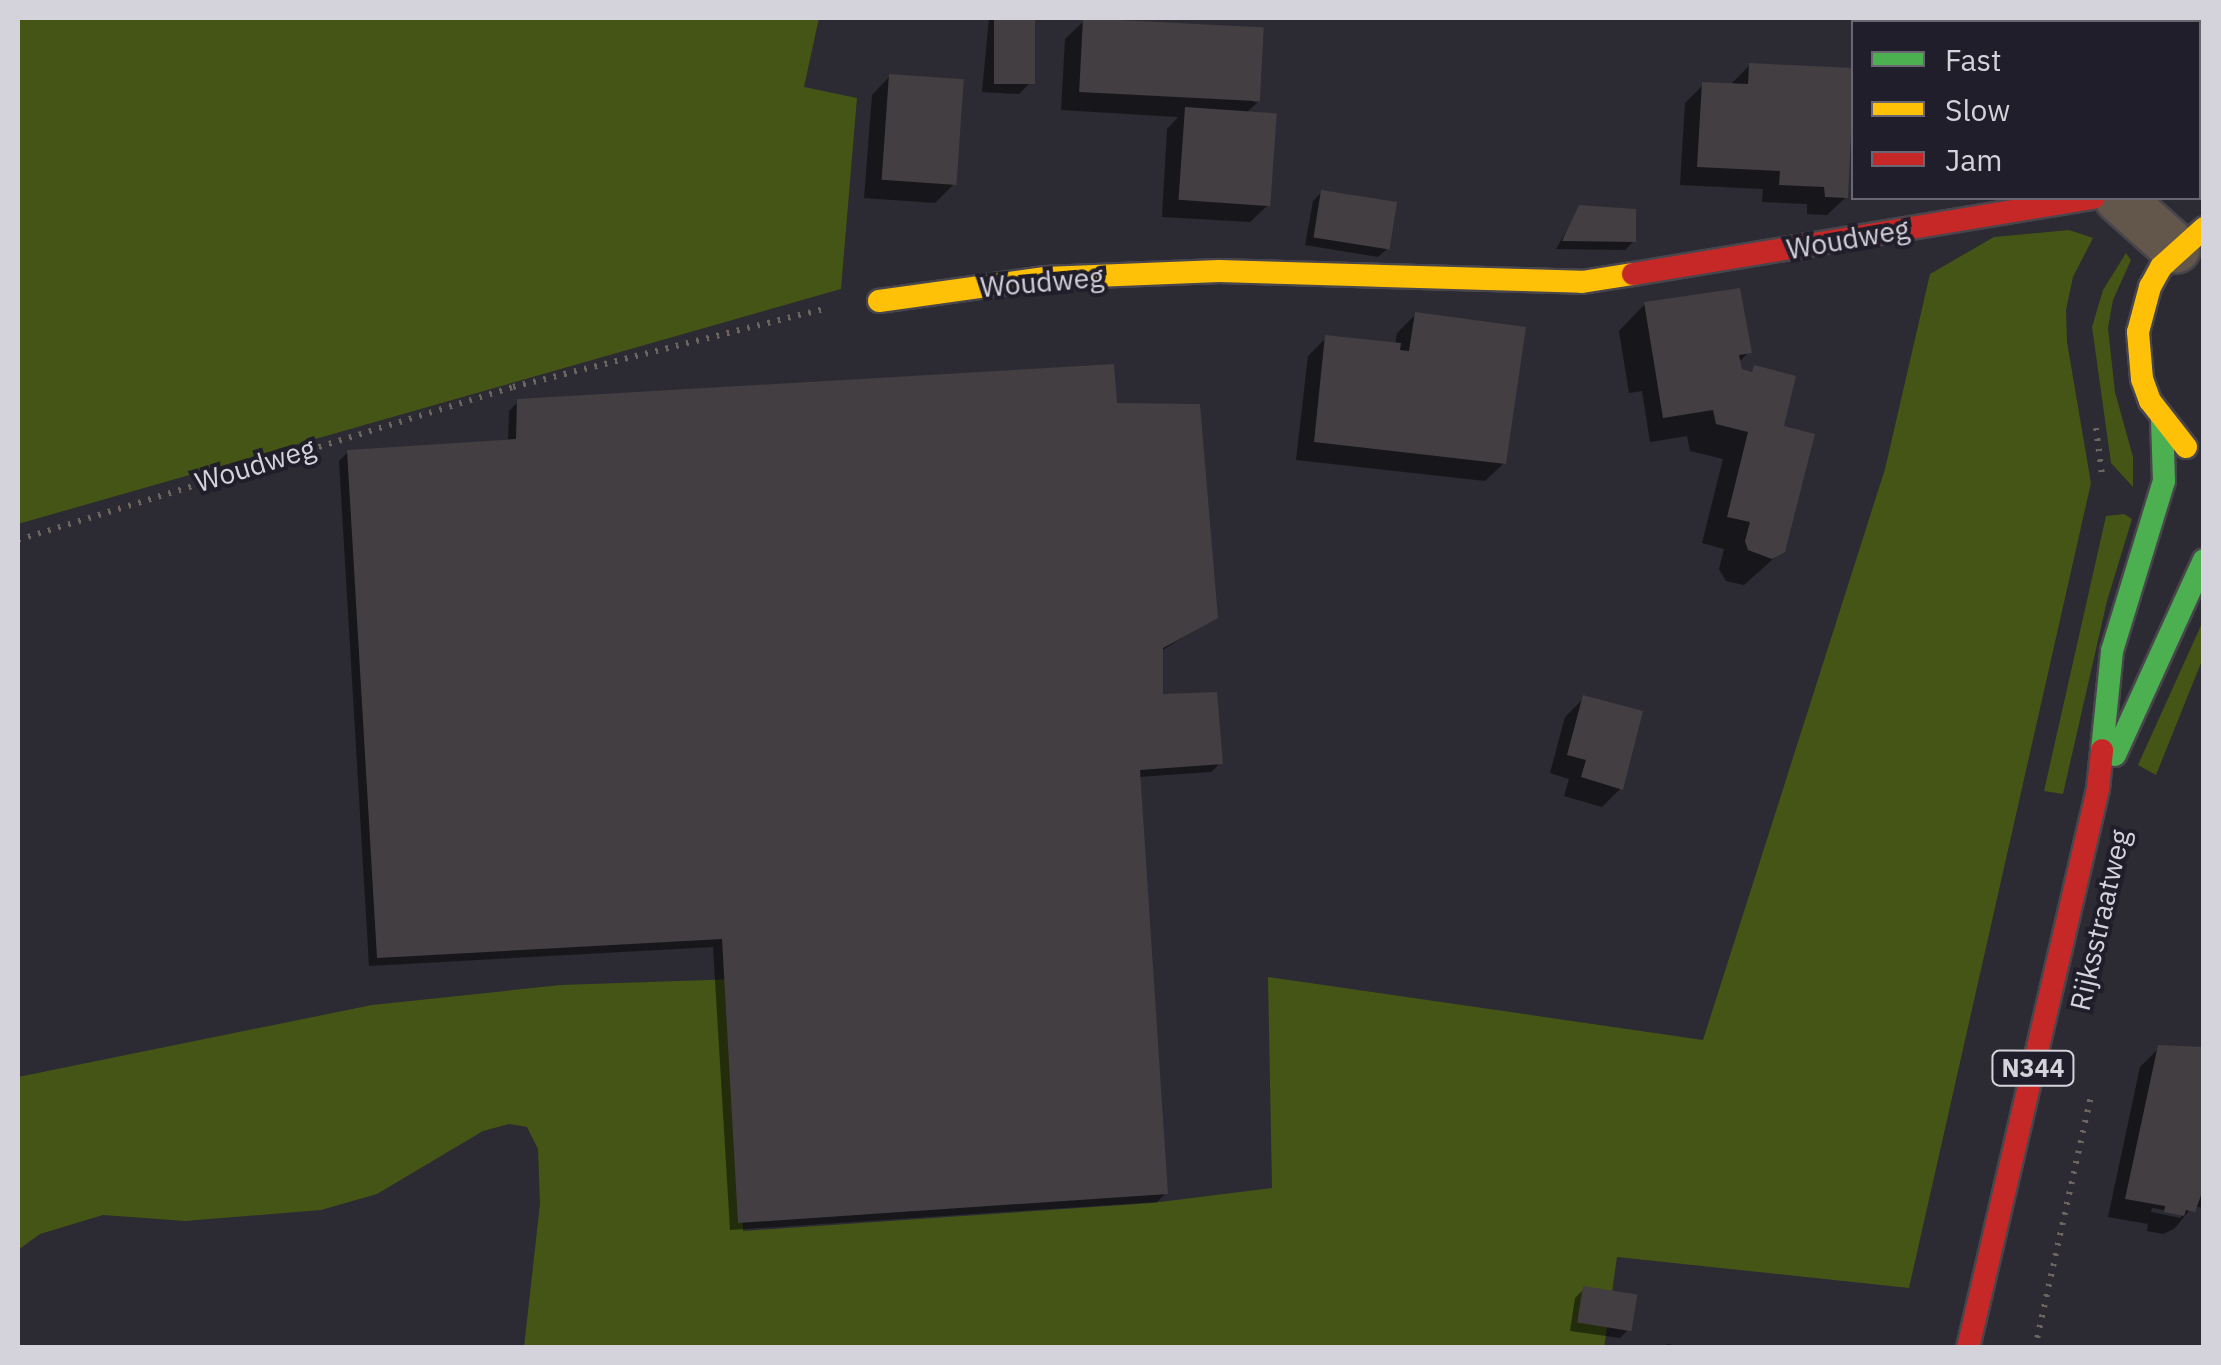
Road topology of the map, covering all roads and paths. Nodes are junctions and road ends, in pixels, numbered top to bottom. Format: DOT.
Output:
graph roads {
  1 [pos="2082,200"];
  2 [pos="2122,200"];
  3 [pos="2190,239"];
  4 [pos="879,301"];
  5 [pos="2162,422"];
  6 [pos="2204,460"];
  7 [pos="18,540"];
  8 [pos="2204,560"];
  9 [pos="2098,790"];
  10 [pos="2094,1084"];
  11 [pos="1968,1348"];
  12 [pos="2035,1348"];
  1 -- 4 [label="main road, Woudweg"];
  2 -- 3 [label="street"];
  3 -- 5 [label="main road, N344"];
  4 -- 7 [label="path, Woudweg"];
  5 -- 6 [label="main road, N344"];
  5 -- 9 [label="main road, Rijksstraatweg / N344"];
  8 -- 9 [label="main road, Rijksstraatweg / N344"];
  9 -- 11 [label="main road, Rijksstraatweg / N344"];
  10 -- 12 [label="path"];
}
